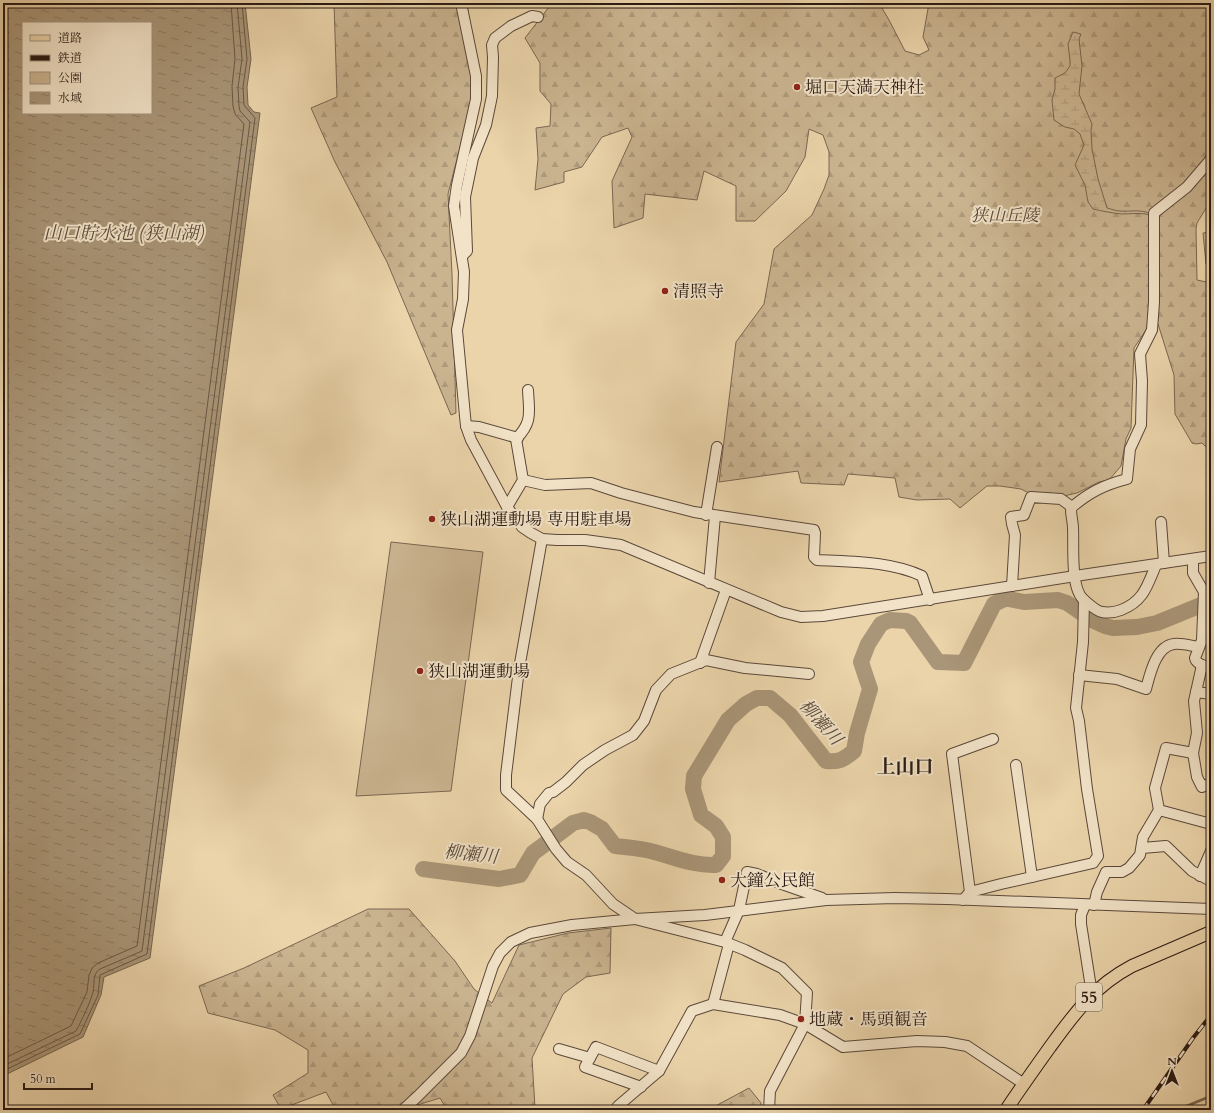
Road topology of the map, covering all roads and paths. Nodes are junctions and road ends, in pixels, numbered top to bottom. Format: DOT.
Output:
graph roads {
  1 [pos="461,3"];
  2 [pos="538,17"];
  3 [pos="1211,159"];
  4 [pos="462,256"];
  5 [pos="528,390"];
  6 [pos="466,426"];
  7 [pos="518,438"];
  8 [pos="717,447"];
  9 [pos="523,480"];
  10 [pos="507,506"];
  11 [pos="1072,507"];
  12 [pos="710,515"];
  13 [pos="1161,522"];
  14 [pos="542,539"];
  15 [pos="1211,556"];
  16 [pos="1193,559"];
  17 [pos="1160,564"];
  18 [pos="1075,576"];
  19 [pos="709,583"];
  20 [pos="1012,586"];
  21 [pos="726,590"];
  22 [pos="930,600"];
  23 [pos="1083,602"];
  24 [pos="1199,647"];
  25 [pos="700,663"];
  26 [pos="1206,666"];
  27 [pos="809,674"];
  28 [pos="1079,675"];
  29 [pos="1196,692"];
  30 [pos="1211,694"];
  31 [pos="993,740"];
  32 [pos="1193,752"];
  33 [pos="1016,764"];
  34 [pos="1211,783"];
  35 [pos="1159,810"];
  36 [pos="537,819"];
  37 [pos="1211,824"];
  38 [pos="1142,848"];
  39 [pos="1211,851"];
  40 [pos="1095,861"];
  41 [pos="1106,872"];
  42 [pos="1200,876"];
  43 [pos="1032,877"];
  44 [pos="1211,881"];
  45 [pos="966,896"];
  46 [pos="826,900"];
  47 [pos="1089,905"];
  48 [pos="1211,909"];
  49 [pos="739,910"];
  50 [pos="635,919"];
  51 [pos="1211,932"];
  52 [pos="727,943"];
  53 [pos="1092,994"];
  54 [pos="713,1004"];
  55 [pos="805,1024"];
  56 [pos="559,1049"];
  57 [pos="590,1058"];
  58 [pos="659,1071"];
  59 [pos="1024,1084"];
  60 [pos="641,1087"];
  61 [pos="402,1110"];
  62 [pos="615,1110"];
  63 [pos="769,1110"];
  64 [pos="1007,1110"];
  1 -- 4 [label="street"];
  2 -- 4 [label="street"];
  3 -- 11 [label="street"];
  4 -- 6 [label="street"];
  5 -- 7 [label="street"];
  6 -- 7 [label="street"];
  6 -- 10 [label="street"];
  7 -- 9 [label="street"];
  8 -- 12 [label="street"];
  9 -- 10 [label="street"];
  9 -- 12 [label="street"];
  10 -- 14 [label="street"];
  11 -- 18 [label="street"];
  11 -- 20 [label="street"];
  12 -- 19 [label="street"];
  12 -- 22 [label="street"];
  13 -- 17 [label="street"];
  14 -- 19 [label="street"];
  14 -- 36 [label="street"];
  15 -- 16 [label="street"];
  16 -- 17 [label="street"];
  16 -- 24 [label="street"];
  17 -- 18 [label="street"];
  17 -- 23 [label="street"];
  18 -- 20 [label="street"];
  18 -- 23 [label="street"];
  19 -- 21 [label="street"];
  20 -- 22 [label="street"];
  21 -- 22 [label="street"];
  21 -- 25 [label="street"];
  23 -- 28 [label="street"];
  24 -- 26 [label="street"];
  24 -- 28 [label="street"];
  25 -- 27 [label="street"];
  25 -- 36 [label="street"];
  26 -- 29 [label="street"];
  28 -- 40 [label="street"];
  29 -- 30 [label="street"];
  29 -- 32 [label="street"];
  31 -- 45 [label="street"];
  32 -- 34 [label="street"];
  32 -- 35 [label="street"];
  33 -- 43 [label="street"];
  35 -- 37 [label="street"];
  35 -- 38 [label="street"];
  36 -- 50 [label="street"];
  38 -- 41 [label="street"];
  38 -- 42 [label="street"];
  39 -- 42 [label="street"];
  40 -- 41 [label="street"];
  40 -- 43 [label="street"];
  41 -- 47 [label="street"];
  42 -- 44 [label="street"];
  43 -- 45 [label="street"];
  45 -- 46 [label="street"];
  45 -- 47 [label="street"];
  46 -- 49 [label="street"];
  46 -- 49 [label="street"];
  47 -- 48 [label="street"];
  47 -- 53 [label="street"];
  49 -- 50 [label="street"];
  49 -- 52 [label="street"];
  50 -- 52 [label="street"];
  50 -- 61 [label="street"];
  51 -- 53 [label="main road, 55"];
  52 -- 54 [label="street"];
  52 -- 55 [label="street"];
  53 -- 59 [label="main road, 55"];
  54 -- 55 [label="street"];
  54 -- 58 [label="street"];
  55 -- 59 [label="street"];
  55 -- 63 [label="street"];
  56 -- 57 [label="street"];
  57 -- 58 [label="street"];
  57 -- 60 [label="street"];
  58 -- 60 [label="street"];
  59 -- 64 [label="main road, 55"];
  60 -- 62 [label="street"];
}
